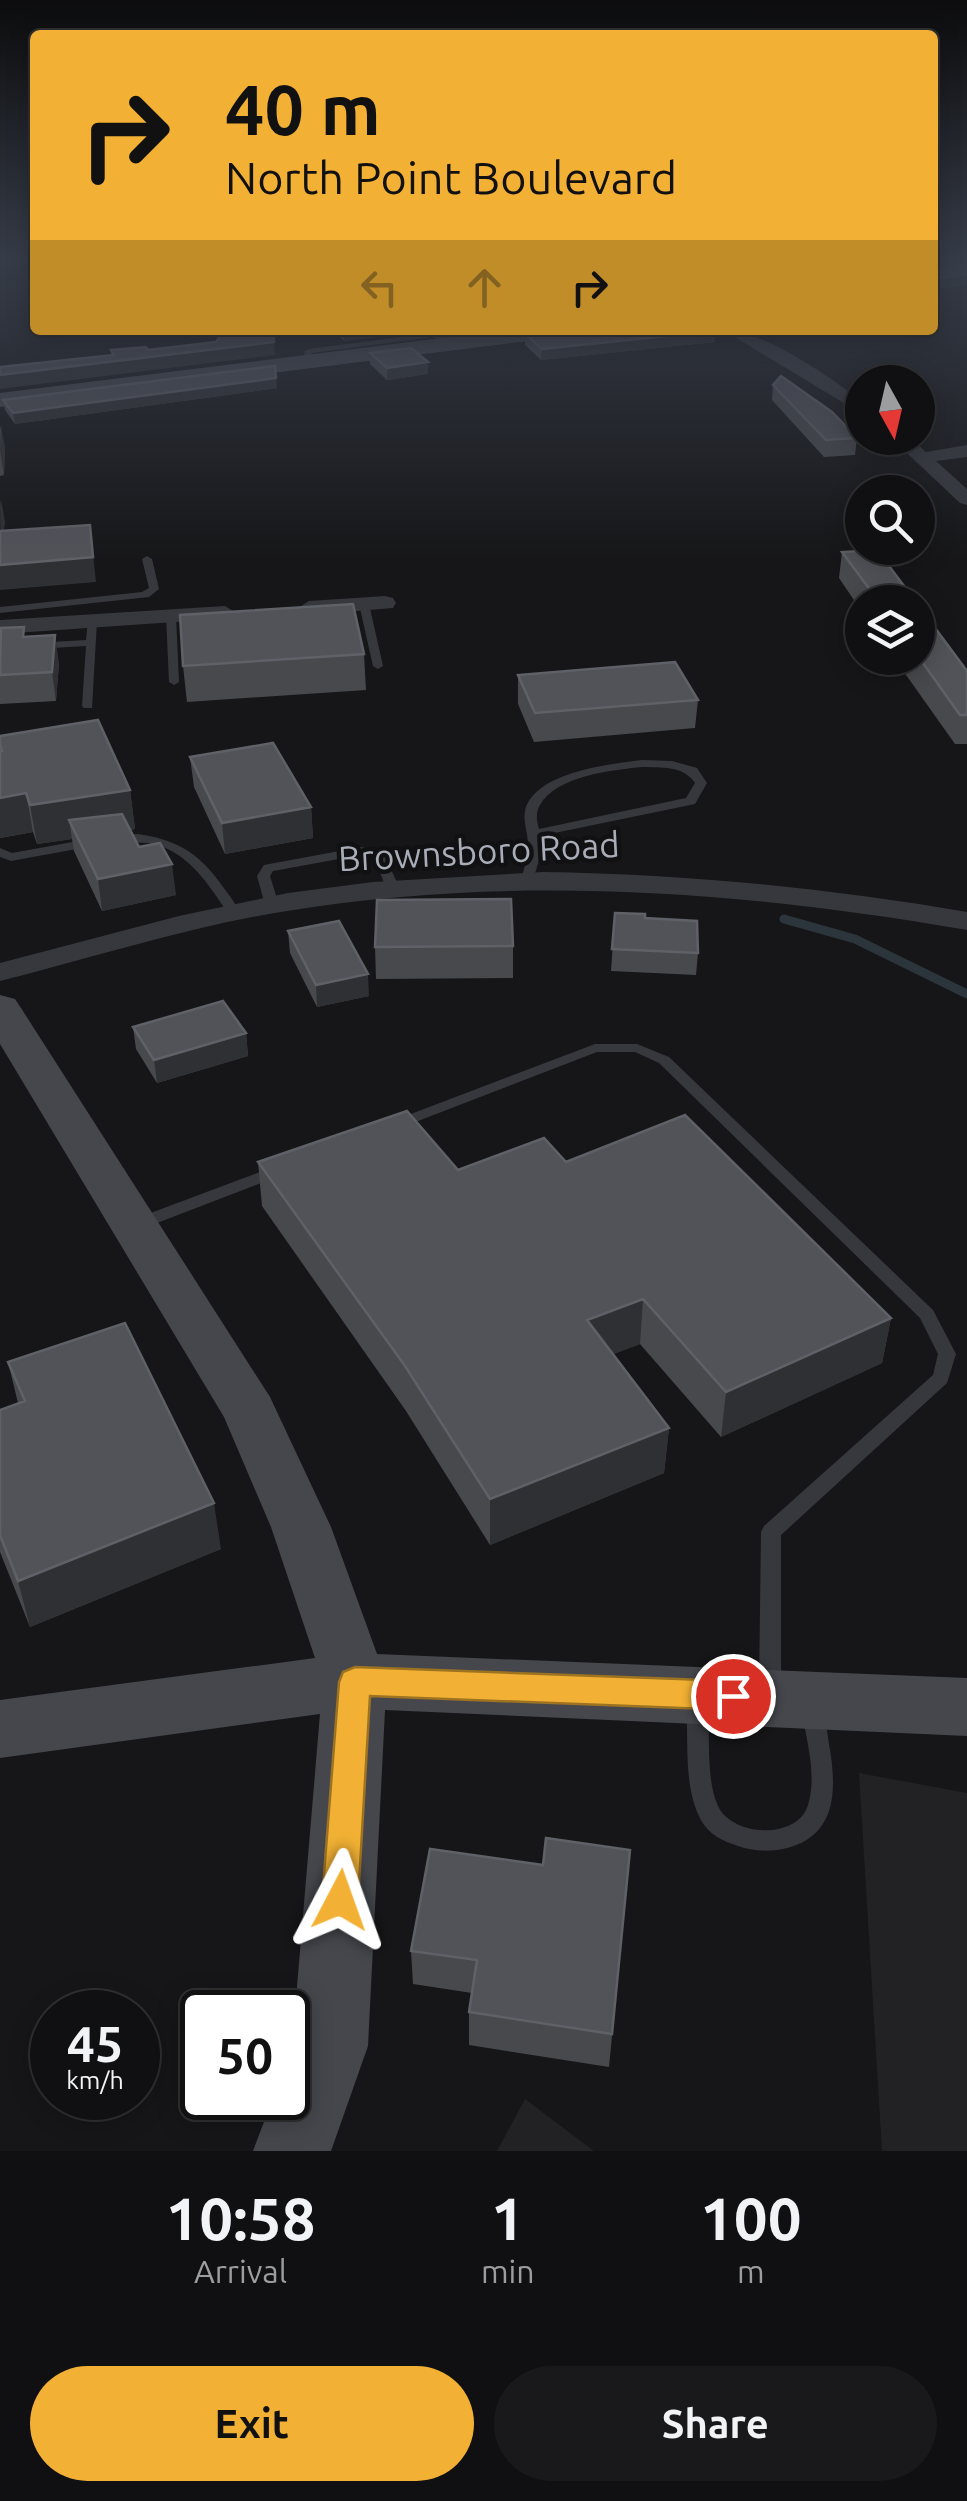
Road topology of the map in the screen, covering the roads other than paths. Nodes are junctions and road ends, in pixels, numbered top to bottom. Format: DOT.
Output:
graph roads {
  1 [pos="304,362"];
  2 [pos="789,362"];
  3 [pos="845,397"];
  4 [pos="0,400"];
  5 [pos="967,451"];
  6 [pos="923,455"];
  7 [pos="926,457"];
  8 [pos="967,499"];
  9 [pos="146,559"];
  10 [pos="374,604"];
  11 [pos="286,609"];
  12 [pos="0,610"];
  13 [pos="247,612"];
  14 [pos="171,616"];
  15 [pos="0,627"];
  16 [pos="92,632"];
  17 [pos="0,648"];
  18 [pos="378,666"];
  19 [pos="174,682"];
  20 [pos="88,706"];
  21 [pos="533,834"];
  22 [pos="0,852"];
  23 [pos="528,880"];
  24 [pos="392,889"];
  25 [pos="272,905"];
  26 [pos="234,912"];
  27 [pos="967,921"];
  28 [pos="0,972"];
  29 [pos="0,1008"];
  30 [pos="374,1133"];
  31 [pos="300,1162"];
  32 [pos="134,1225"];
  33 [pos="355,1682"];
  34 [pos="696,1694"];
  35 [pos="790,1698"];
  36 [pos="967,1707"];
  37 [pos="0,1729"];
  38 [pos="292,2151"];
  1 -- 4 [label="main road"];
  2 -- 3 [label="street"];
  5 -- 7 [label="street"];
  6 -- 7 [label="street"];
  7 -- 8 [label="street"];
  9 -- 12 [label="lane"];
  10 -- 11 [label="street"];
  10 -- 18 [label="lane"];
  13 -- 14 [label="street"];
  14 -- 16 [label="street"];
  14 -- 19 [label="lane"];
  15 -- 16 [label="street"];
  16 -- 17 [label="lane"];
  16 -- 20 [label="lane"];
  21 -- 21 [label="lane"];
  21 -- 23 [label="lane"];
  22 -- 26 [label="lane"];
  23 -- 24 [label="street, Brownsboro Road"];
  23 -- 27 [label="street, Brownsboro Road"];
  24 -- 25 [label="street, Brownsboro Road"];
  24 -- 25 [label="lane"];
  25 -- 26 [label="street, Brownsboro Road"];
  26 -- 28 [label="street, Brownsboro Road"];
  29 -- 32 [label="main road"];
  30 -- 35 [label="lane"];
  31 -- 32 [label="lane"];
  32 -- 33 [label="main road"];
  33 -- 34 [label="main road"];
  33 -- 37 [label="main road"];
  33 -- 38 [label="main road"];
  34 -- 35 [label="main road"];
  34 -- 35 [label="lane"];
  35 -- 36 [label="main road"];
}
